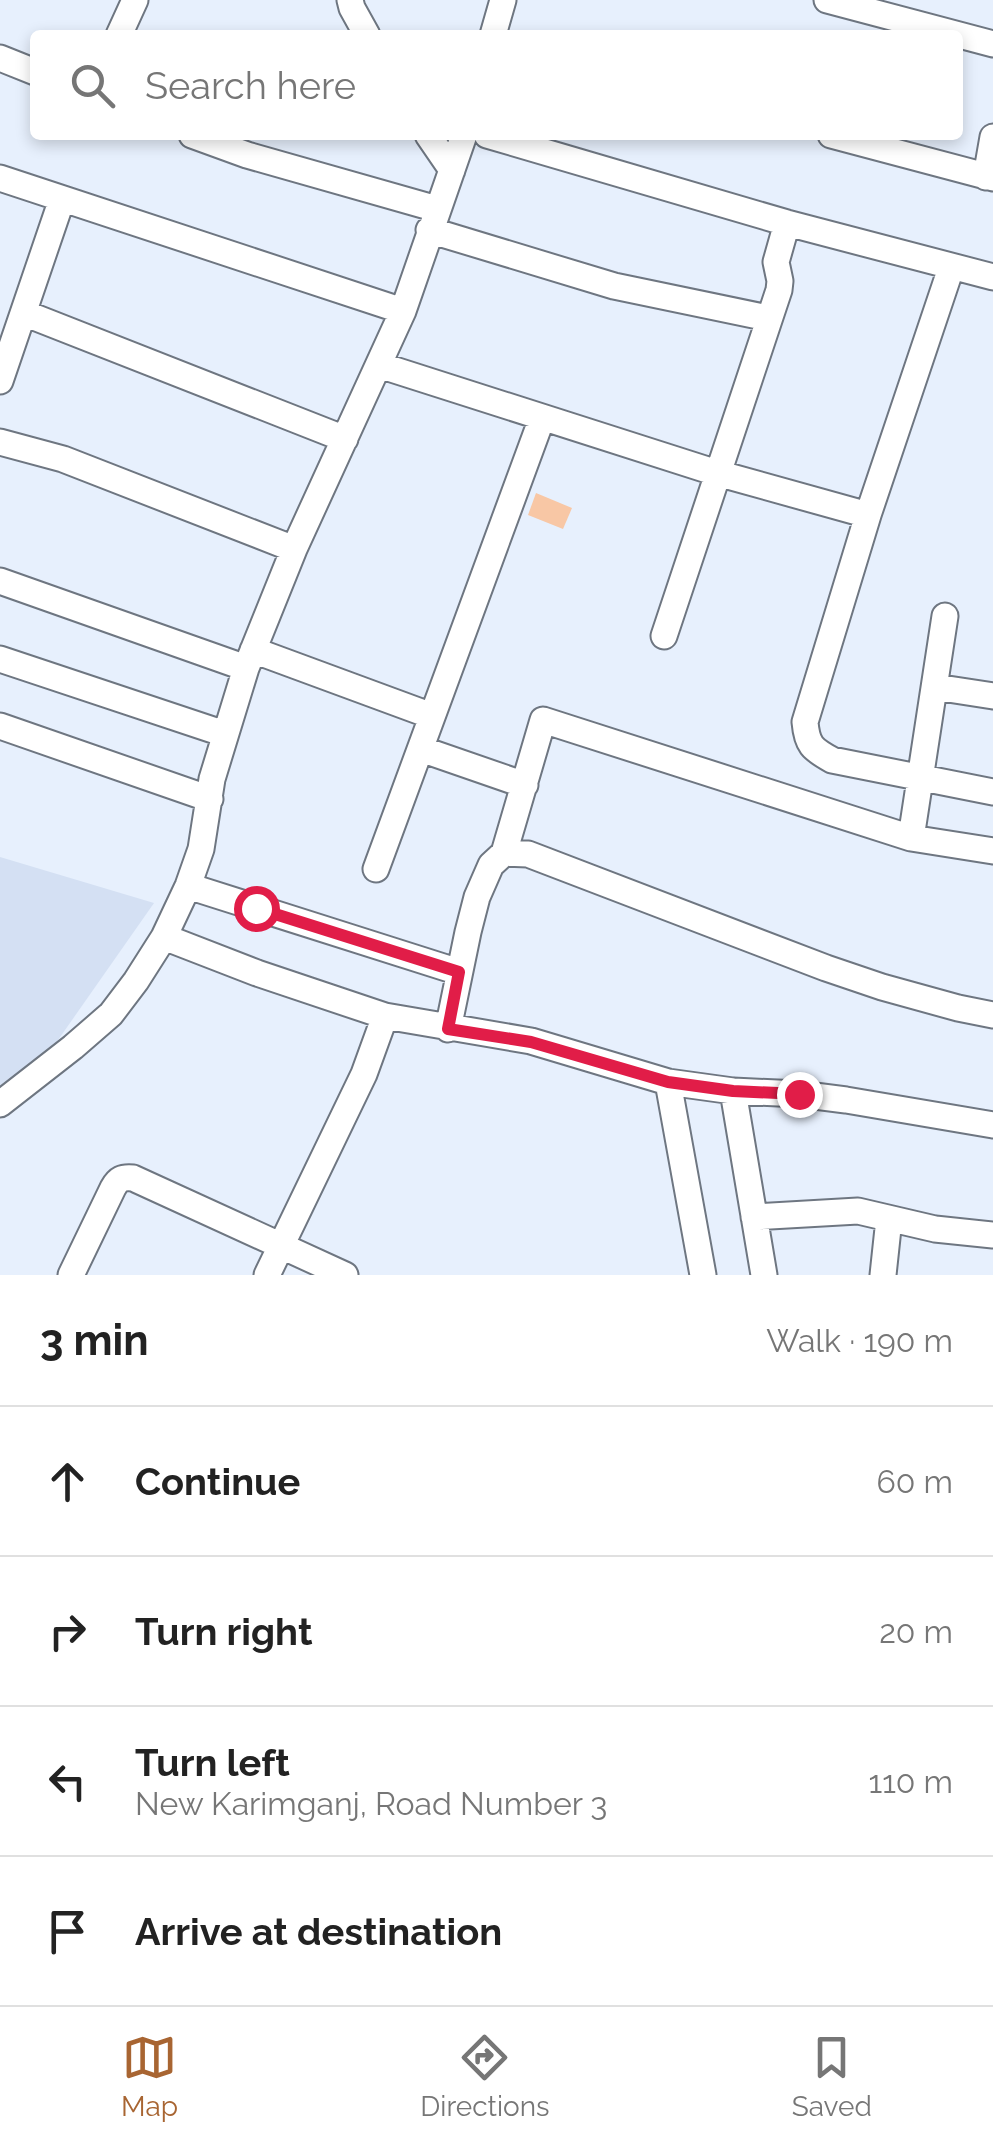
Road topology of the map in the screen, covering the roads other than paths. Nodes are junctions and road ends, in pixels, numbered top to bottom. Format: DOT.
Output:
graph roads {
  1 [pos="134,0"];
  2 [pos="350,0"];
  3 [pos="503,0"];
  4 [pos="827,0"];
  5 [pos="121,30"];
  6 [pos="364,30"];
  7 [pos="496,30"];
  8 [pos="940,30"];
  9 [pos="963,36"];
  10 [pos="993,44"];
  11 [pos="0,58"];
  12 [pos="30,70"];
  13 [pos="993,137"];
  14 [pos="206,140"];
  15 [pos="431,140"];
  16 [pos="462,140"];
  17 [pos="504,140"];
  18 [pos="850,140"];
  19 [pos="452,170"];
  20 [pos="989,177"];
  21 [pos="0,178"];
  22 [pos="62,200"];
  23 [pos="433,220"];
  24 [pos="786,223"];
  25 [pos="951,268"];
  26 [pos="993,277"];
  27 [pos="403,311"];
  28 [pos="24,312"];
  29 [pos="768,318"];
  30 [pos="379,365"];
  31 [pos="0,381"];
  32 [pos="542,418"];
  33 [pos="345,439"];
  34 [pos="0,442"];
  35 [pos="717,473"];
  36 [pos="868,514"];
  37 [pos="294,549"];
  38 [pos="0,581"];
  39 [pos="945,616"];
  40 [pos="664,636"];
  41 [pos="0,659"];
  42 [pos="250,659"];
  43 [pos="935,687"];
  44 [pos="993,696"];
  45 [pos="432,716"];
  46 [pos="0,726"];
  47 [pos="225,734"];
  48 [pos="421,749"];
  49 [pos="921,778"];
  50 [pos="525,786"];
  51 [pos="993,792"];
  52 [pos="210,799"];
  53 [pos="910,838"];
  54 [pos="993,852"];
  55 [pos="504,853"];
  56 [pos="376,869"];
  57 [pos="188,886"];
  58 [pos="164,937"];
  59 [pos="459,972"];
  60 [pos="993,1015"];
  61 [pos="384,1016"];
  62 [pos="448,1029"];
  63 [pos="668,1082"];
  64 [pos="733,1091"];
  65 [pos="0,1104"];
  66 [pos="993,1125"];
  67 [pos="754,1217"];
  68 [pos="889,1219"];
  69 [pos="993,1236"];
  70 [pos="282,1246"];
  71 [pos="71,1275"];
  72 [pos="266,1275"];
  73 [pos="346,1275"];
  74 [pos="704,1275"];
  75 [pos="764,1275"];
  76 [pos="883,1275"];
  1 -- 5 [label="street"];
  2 -- 6 [label="street"];
  3 -- 7 [label="street"];
  4 -- 8 [label="street"];
  9 -- 10 [label="street"];
  11 -- 12 [label="street"];
  13 -- 20 [label="street"];
  14 -- 23 [label="street"];
  15 -- 19 [label="street"];
  16 -- 19 [label="street"];
  17 -- 24 [label="street"];
  18 -- 20 [label="street"];
  19 -- 23 [label="street"];
  21 -- 22 [label="street"];
  22 -- 27 [label="street"];
  22 -- 28 [label="street"];
  23 -- 27 [label="street"];
  23 -- 29 [label="street"];
  24 -- 25 [label="street"];
  24 -- 29 [label="street"];
  25 -- 26 [label="street"];
  25 -- 36 [label="street"];
  27 -- 30 [label="street"];
  28 -- 31 [label="street"];
  28 -- 33 [label="street"];
  29 -- 35 [label="street"];
  30 -- 32 [label="street"];
  30 -- 33 [label="street"];
  32 -- 35 [label="street"];
  32 -- 45 [label="street"];
  33 -- 37 [label="street"];
  34 -- 37 [label="street"];
  35 -- 36 [label="street"];
  35 -- 40 [label="street"];
  36 -- 49 [label="street"];
  37 -- 42 [label="street"];
  38 -- 42 [label="street"];
  39 -- 43 [label="street"];
  41 -- 47 [label="street"];
  42 -- 45 [label="street"];
  42 -- 47 [label="street"];
  43 -- 44 [label="street"];
  43 -- 49 [label="street"];
  45 -- 48 [label="street"];
  46 -- 52 [label="street"];
  47 -- 52 [label="street"];
  48 -- 50 [label="street"];
  48 -- 56 [label="street"];
  49 -- 51 [label="street"];
  49 -- 53 [label="street"];
  50 -- 53 [label="street"];
  50 -- 55 [label="street"];
  52 -- 57 [label="street"];
  53 -- 54 [label="street"];
  55 -- 59 [label="street"];
  55 -- 60 [label="street"];
  57 -- 58 [label="street"];
  57 -- 59 [label="street"];
  58 -- 61 [label="street"];
  58 -- 65 [label="street"];
  59 -- 62 [label="street"];
  61 -- 62 [label="street"];
  61 -- 70 [label="street"];
  62 -- 63 [label="street"];
  63 -- 64 [label="street"];
  63 -- 74 [label="street"];
  64 -- 66 [label="street"];
  64 -- 67 [label="street"];
  67 -- 68 [label="street"];
  67 -- 75 [label="street"];
  68 -- 69 [label="street"];
  68 -- 76 [label="street"];
  70 -- 71 [label="street"];
  70 -- 72 [label="street"];
  70 -- 73 [label="street"];
}
